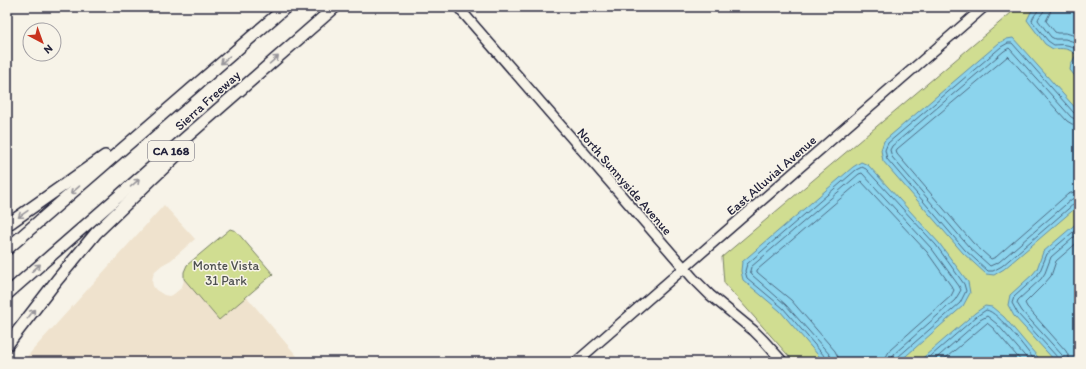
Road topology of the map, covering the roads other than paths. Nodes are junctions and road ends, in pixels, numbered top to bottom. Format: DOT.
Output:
graph roads {
  1 [pos="286,7"];
  2 [pos="335,7"];
  3 [pos="458,7"];
  4 [pos="984,7"];
  5 [pos="257,74"];
  6 [pos="136,136"];
  7 [pos="7,225"];
  8 [pos="7,249"];
  9 [pos="684,268"];
  10 [pos="7,294"];
  11 [pos="7,345"];
  12 [pos="576,362"];
  13 [pos="783,362"];
  1 -- 6 [label="highway, Sierra Freeway / CA 168, one-way"];
  5 -- 2 [label="highway, Sierra Freeway / CA 168, one-way"];
  3 -- 9 [label="street, North Sunnyside Avenue"];
  4 -- 9 [label="street, East Alluvial Avenue"];
  10 -- 5 [label="highway, Sierra Freeway / CA 168, one-way"];
  11 -- 5 [label="highway, one-way"];
  6 -- 7 [label="highway, one-way"];
  6 -- 8 [label="highway, Sierra Freeway / CA 168, one-way"];
  9 -- 12 [label="street, East Alluvial Avenue"];
  9 -- 13 [label="street, North Sunnyside Avenue"];
}
